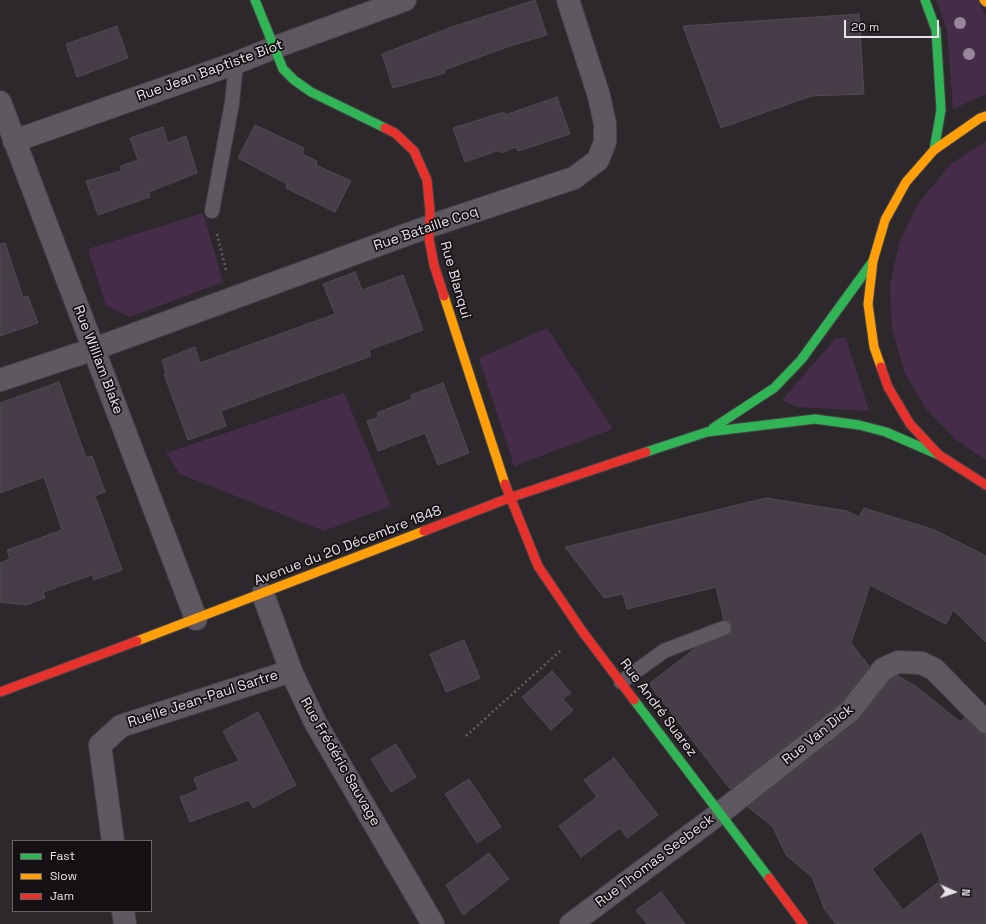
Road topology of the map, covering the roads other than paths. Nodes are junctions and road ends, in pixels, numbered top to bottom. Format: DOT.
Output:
graph roads {
  1 [pos="255,0"];
  2 [pos="405,0"];
  3 [pos="568,0"];
  4 [pos="925,0"];
  5 [pos="273,48"];
  6 [pos="236,63"];
  7 [pos="0,102"];
  8 [pos="986,116"];
  9 [pos="14,141"];
  10 [pos="934,150"];
  11 [pos="212,211"];
  12 [pos="430,226"];
  13 [pos="873,261"];
  14 [pos="94,349"];
  15 [pos="0,380"];
  16 [pos="707,432"];
  17 [pos="940,455"];
  18 [pos="986,485"];
  19 [pos="509,498"];
  20 [pos="263,594"];
  21 [pos="196,619"];
  22 [pos="724,628"];
  23 [pos="291,671"];
  24 [pos="621,682"];
  25 [pos="0,692"];
  26 [pos="986,722"];
  27 [pos="720,813"];
  28 [pos="113,840"];
  29 [pos="123,912"];
  30 [pos="125,924"];
  31 [pos="433,924"];
  32 [pos="572,924"];
  33 [pos="803,924"];
  1 -- 5 [label="main road, Rue Blanqui"];
  2 -- 5 [label="street, Rue Jean Baptiste Biot"];
  3 -- 12 [label="street, Rue Bataille Coq"];
  4 -- 10 [label="main road"];
  5 -- 6 [label="street, Rue Jean Baptiste Biot"];
  5 -- 12 [label="main road, Rue Blanqui"];
  6 -- 9 [label="street, Rue Jean Baptiste Biot"];
  6 -- 11 [label="lane"];
  7 -- 9 [label="street, Rue William Blake"];
  8 -- 10 [label="main road"];
  9 -- 14 [label="street, Rue William Blake"];
  10 -- 13 [label="main road"];
  12 -- 14 [label="street, Rue Bataille Coq"];
  12 -- 19 [label="main road, Rue Blanqui"];
  13 -- 16 [label="main road, Avenue du 20 Décembre 1848"];
  13 -- 17 [label="main road"];
  14 -- 15 [label="street, Rue Bataille Coq"];
  14 -- 21 [label="street, Rue William Blake"];
  16 -- 17 [label="main road, Avenue du 20 Décembre 1848"];
  16 -- 19 [label="main road, Avenue du 20 Décembre 1848"];
  17 -- 18 [label="main road"];
  19 -- 20 [label="main road, Avenue du 20 Décembre 1848"];
  19 -- 24 [label="main road, Rue André Suarez"];
  20 -- 21 [label="main road, Avenue du 20 Décembre 1848"];
  20 -- 23 [label="street, Rue Frédéric Sauvage"];
  21 -- 25 [label="main road, Avenue du 20 Décembre 1848"];
  22 -- 24 [label="lane"];
  23 -- 28 [label="street, Ruelle Jean-Paul Sartre"];
  23 -- 31 [label="street, Rue Frédéric Sauvage"];
  24 -- 27 [label="main road, Rue André Suarez"];
  26 -- 27 [label="street, Rue Van Dick"];
  27 -- 32 [label="street, Rue Thomas Seebeck"];
  27 -- 33 [label="main road, Rue André Suarez"];
  29 -- 30 [label="street"];
}
